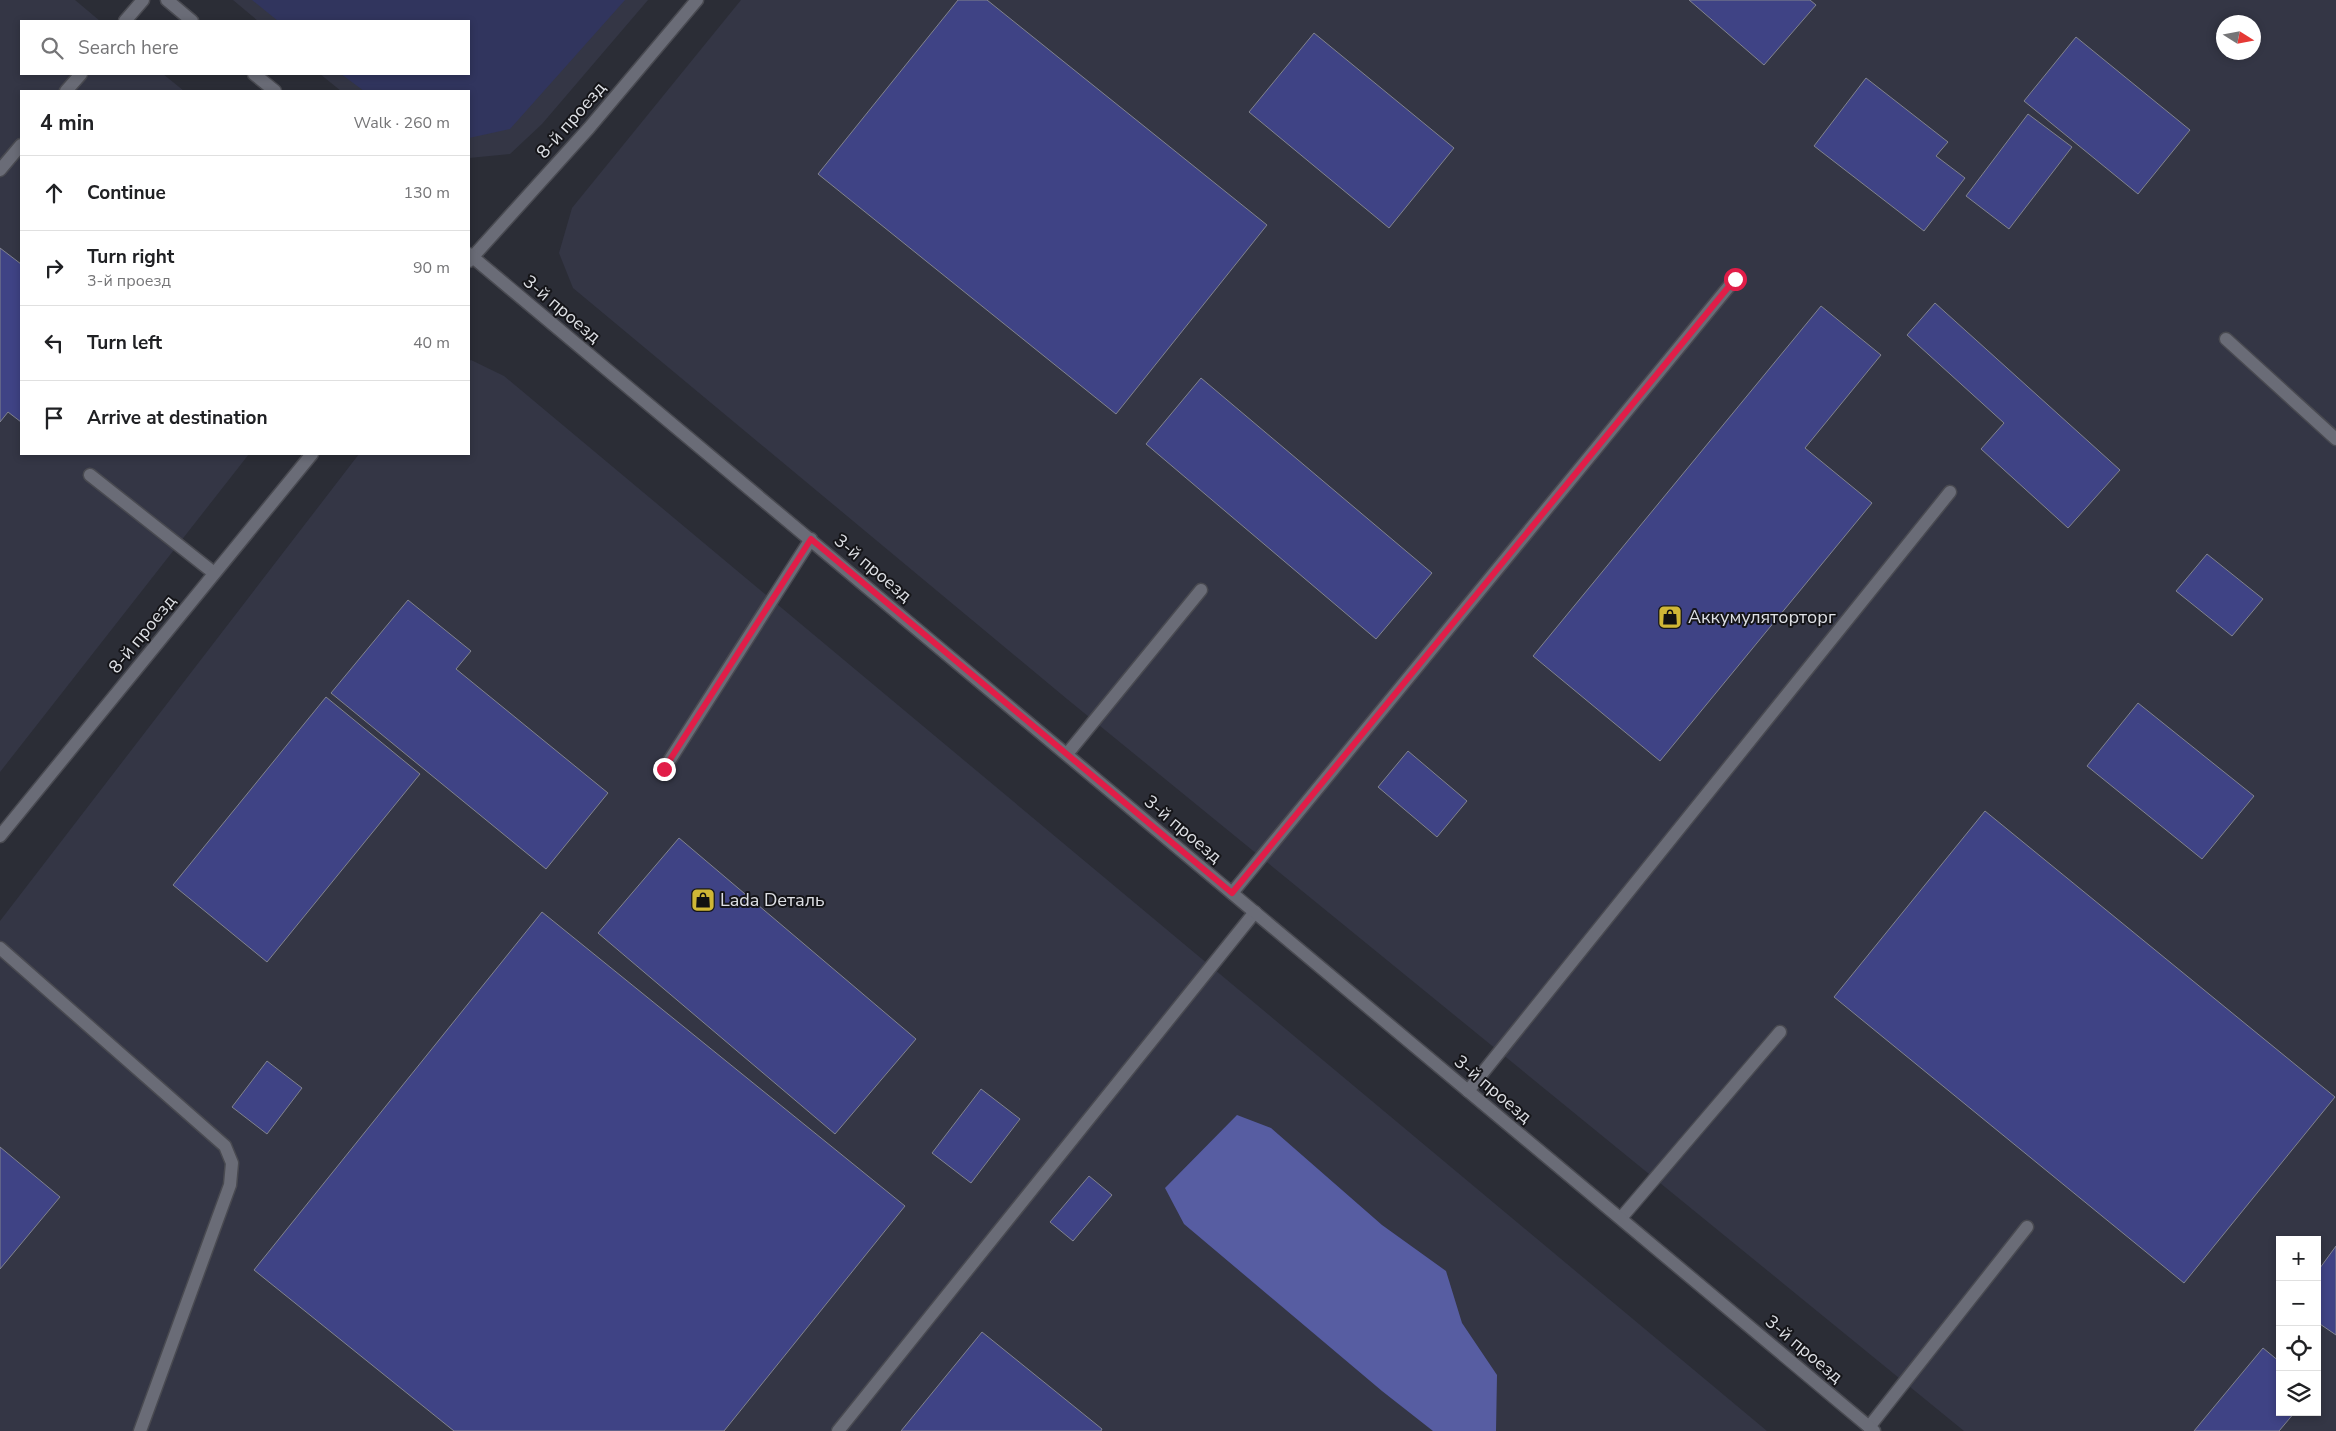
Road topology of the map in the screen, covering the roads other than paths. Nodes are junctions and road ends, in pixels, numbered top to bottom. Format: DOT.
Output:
graph roads {
  1 [pos="143,0"];
  2 [pos="167,0"];
  3 [pos="697,0"];
  4 [pos="126,20"];
  5 [pos="191,20"];
  6 [pos="80,75"];
  7 [pos="255,75"];
  8 [pos="67,90"];
  9 [pos="274,90"];
  10 [pos="20,146"];
  11 [pos="0,170"];
  12 [pos="470,258"];
  13 [pos="1735,279"];
  14 [pos="2226,339"];
  15 [pos="2336,439"];
  16 [pos="311,455"];
  17 [pos="90,475"];
  18 [pos="1950,492"];
  19 [pos="811,539"];
  20 [pos="214,573"];
  21 [pos="1201,590"];
  22 [pos="1067,754"];
  23 [pos="664,769"];
  24 [pos="2,830"];
  25 [pos="1232,893"];
  26 [pos="1255,912"];
  27 [pos="0,948"];
  28 [pos="1780,1032"];
  29 [pos="1468,1091"];
  30 [pos="1621,1218"];
  31 [pos="2027,1227"];
  32 [pos="1871,1429"];
  33 [pos="140,1431"];
  34 [pos="838,1431"];
  1 -- 4 [label="street"];
  2 -- 5 [label="street"];
  3 -- 12 [label="street, 8-й проезд"];
  6 -- 8 [label="street"];
  7 -- 9 [label="street"];
  10 -- 11 [label="street"];
  12 -- 19 [label="street, 3-й проезд"];
  13 -- 25 [label="street"];
  14 -- 15 [label="street"];
  16 -- 20 [label="street, 8-й проезд"];
  17 -- 20 [label="street"];
  18 -- 29 [label="street"];
  19 -- 22 [label="street, 3-й проезд"];
  19 -- 23 [label="street"];
  20 -- 24 [label="street, 8-й проезд"];
  21 -- 22 [label="street"];
  22 -- 25 [label="street, 3-й проезд"];
  25 -- 26 [label="street, 3-й проезд"];
  26 -- 29 [label="street, 3-й проезд"];
  26 -- 34 [label="street"];
  27 -- 33 [label="street"];
  28 -- 30 [label="street"];
  29 -- 30 [label="street, 3-й проезд"];
  30 -- 32 [label="street, 3-й проезд"];
  31 -- 32 [label="street"];
}
